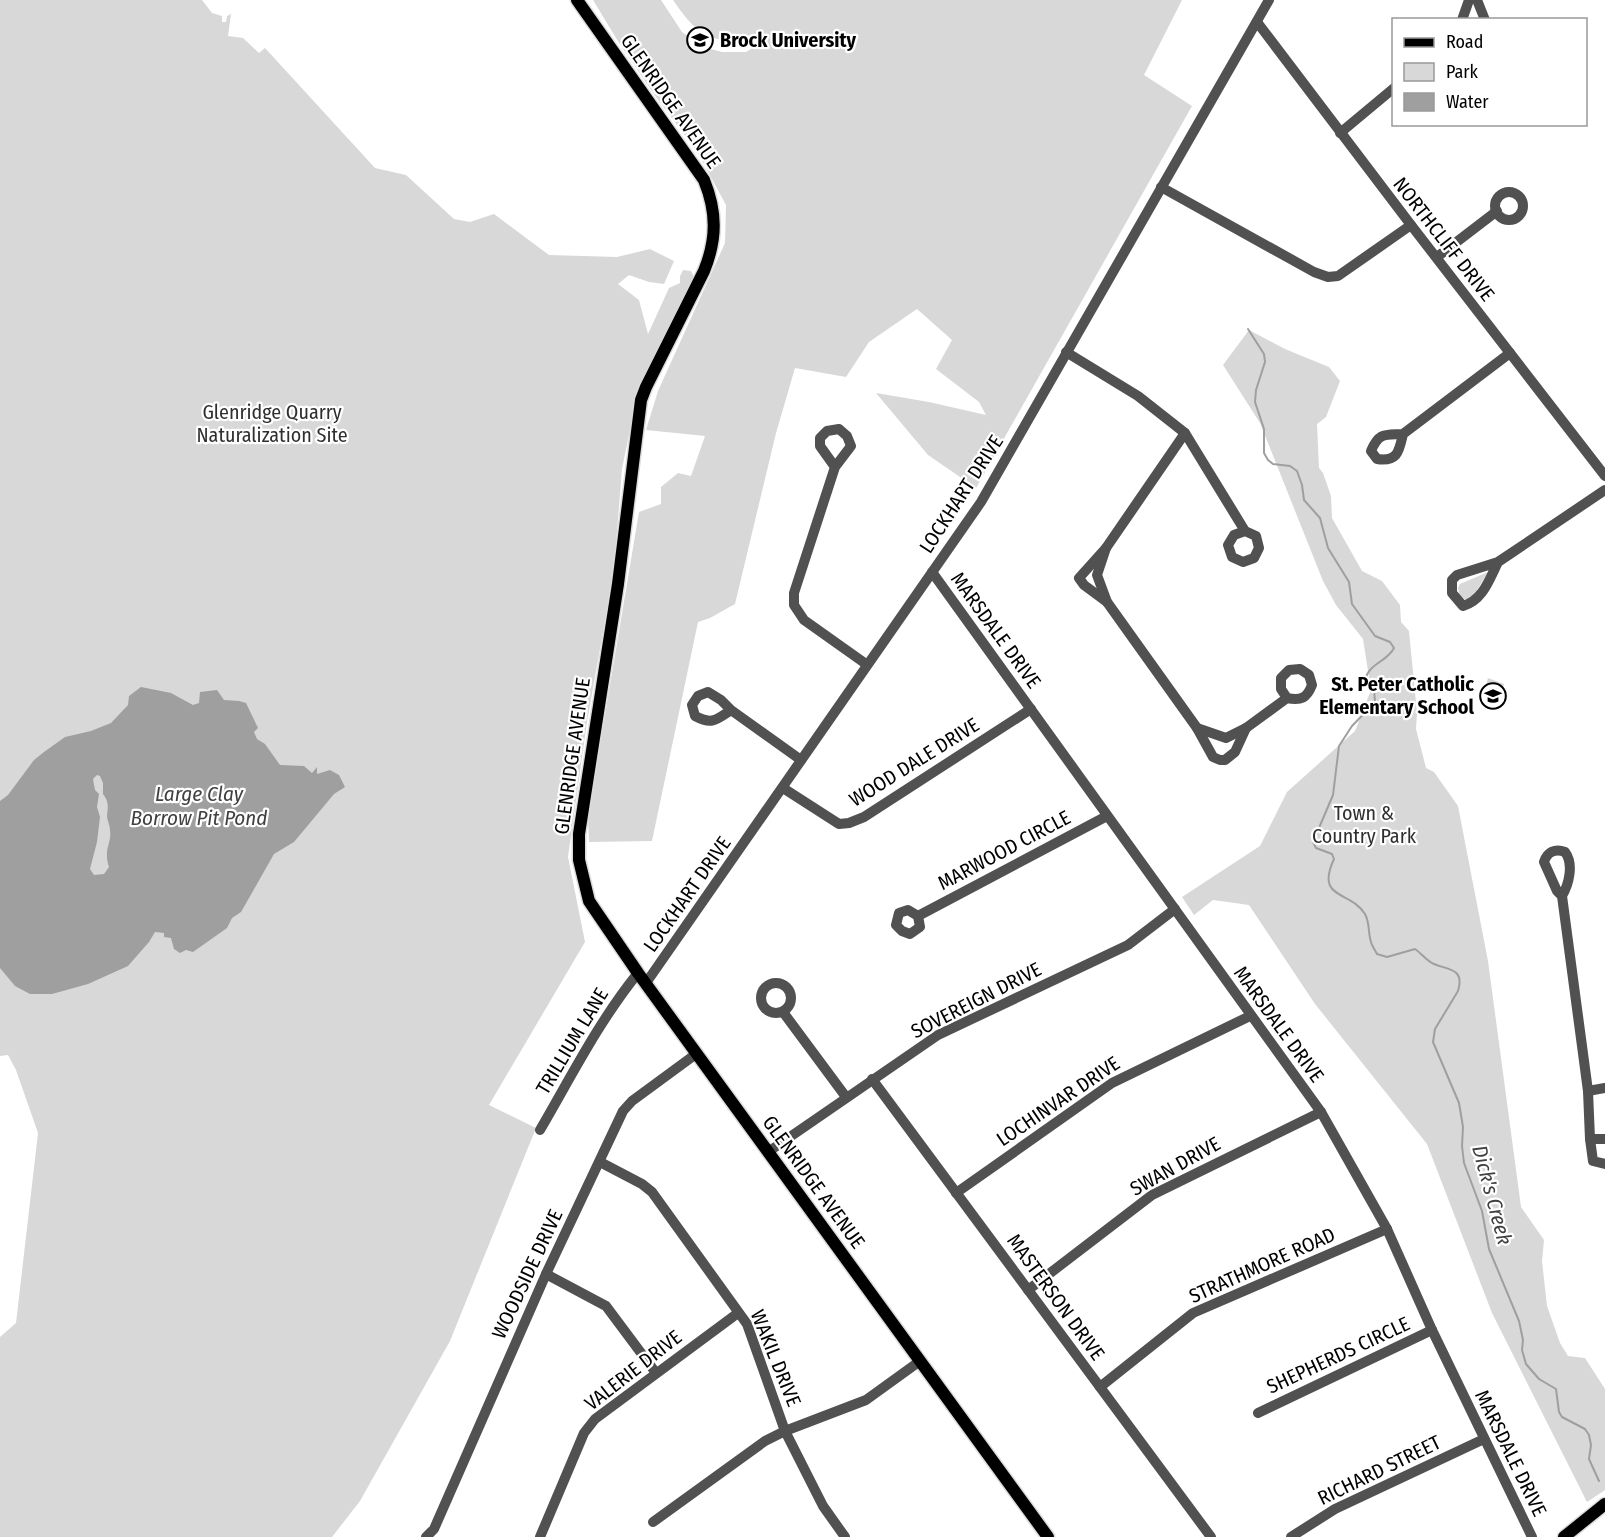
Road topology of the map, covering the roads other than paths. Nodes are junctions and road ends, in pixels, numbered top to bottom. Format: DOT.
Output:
graph roads {
  1 [pos="577,0"];
  2 [pos="1269,0"];
  3 [pos="1469,0"];
  4 [pos="1477,0"];
  5 [pos="1463,18"];
  6 [pos="1484,18"];
  7 [pos="1257,22"];
  8 [pos="1392,90"];
  9 [pos="1340,133"];
  10 [pos="1161,187"];
  11 [pos="1497,212"];
  12 [pos="1410,225"];
  13 [pos="1437,257"];
  14 [pos="1066,352"];
  15 [pos="1510,353"];
  16 [pos="1185,432"];
  17 [pos="1403,434"];
  18 [pos="836,468"];
  19 [pos="1605,476"];
  20 [pos="1605,490"];
  21 [pos="1245,531"];
  22 [pos="1106,548"];
  23 [pos="1498,562"];
  24 [pos="932,572"];
  25 [pos="1107,602"];
  26 [pos="866,664"];
  27 [pos="1287,698"];
  28 [pos="1031,709"];
  29 [pos="731,710"];
  30 [pos="1197,728"];
  31 [pos="1246,728"];
  32 [pos="801,760"];
  33 [pos="783,788"];
  34 [pos="1107,816"];
  35 [pos="1562,896"];
  36 [pos="1175,909"];
  37 [pos="918,916"];
  38 [pos="642,978"];
  39 [pos="783,1012"];
  40 [pos="1250,1016"];
  41 [pos="696,1054"];
  42 [pos="872,1079"];
  43 [pos="1605,1088"];
  44 [pos="1588,1091"];
  45 [pos="846,1097"];
  46 [pos="1321,1112"];
  47 [pos="540,1130"];
  48 [pos="1590,1139"];
  49 [pos="1605,1139"];
  50 [pos="768,1152"];
  51 [pos="600,1162"];
  52 [pos="1605,1164"];
  53 [pos="956,1192"];
  54 [pos="1387,1229"];
  55 [pos="546,1274"];
  56 [pos="1028,1290"];
  57 [pos="738,1312"];
  58 [pos="1432,1330"];
  59 [pos="920,1362"];
  60 [pos="656,1373"];
  61 [pos="1100,1387"];
  62 [pos="1258,1413"];
  63 [pos="785,1431"];
  64 [pos="1484,1438"];
  65 [pos="1605,1504"];
  66 [pos="653,1522"];
  67 [pos="426,1537"];
  68 [pos="540,1537"];
  69 [pos="846,1537"];
  70 [pos="1048,1537"];
  71 [pos="1210,1537"];
  72 [pos="1291,1537"];
  73 [pos="1532,1537"];
  74 [pos="1564,1537"];
  1 -- 38 [label="main road, GLENRIDGE AVENUE"];
  2 -- 7 [label="street, LOCKHART DRIVE"];
  3 -- 5 [label="street"];
  4 -- 6 [label="street"];
  7 -- 9 [label="street, NORTHCLIFF DRIVE"];
  7 -- 10 [label="street, LOCKHART DRIVE"];
  8 -- 9 [label="street"];
  9 -- 12 [label="street, NORTHCLIFF DRIVE"];
  10 -- 12 [label="street"];
  10 -- 14 [label="street, LOCKHART DRIVE"];
  11 -- 13 [label="street"];
  12 -- 13 [label="street, NORTHCLIFF DRIVE"];
  13 -- 15 [label="street, NORTHCLIFF DRIVE"];
  14 -- 16 [label="street"];
  14 -- 24 [label="street, LOCKHART DRIVE"];
  15 -- 17 [label="street"];
  15 -- 19 [label="street, NORTHCLIFF DRIVE"];
  16 -- 21 [label="street"];
  16 -- 22 [label="street"];
  18 -- 26 [label="street"];
  20 -- 23 [label="street"];
  22 -- 25 [label="street"];
  22 -- 25 [label="street"];
  23 -- 23 [label="street"];
  24 -- 26 [label="street, LOCKHART DRIVE"];
  24 -- 28 [label="street, MARSDALE DRIVE"];
  25 -- 30 [label="street"];
  26 -- 32 [label="street, LOCKHART DRIVE"];
  27 -- 31 [label="street"];
  28 -- 33 [label="street, WOOD DALE DRIVE"];
  28 -- 34 [label="street, MARSDALE DRIVE"];
  29 -- 32 [label="street"];
  30 -- 31 [label="street"];
  30 -- 31 [label="street"];
  32 -- 33 [label="street, LOCKHART DRIVE"];
  33 -- 38 [label="street, LOCKHART DRIVE"];
  34 -- 36 [label="street, MARSDALE DRIVE"];
  34 -- 37 [label="street, MARWOOD CIRCLE"];
  35 -- 44 [label="street"];
  36 -- 40 [label="street, MARSDALE DRIVE"];
  36 -- 42 [label="street, SOVEREIGN DRIVE"];
  38 -- 41 [label="main road, GLENRIDGE AVENUE"];
  38 -- 47 [label="street, TRILLIUM LANE"];
  39 -- 45 [label="street"];
  40 -- 46 [label="street, MARSDALE DRIVE"];
  40 -- 53 [label="street, LOCHINVAR DRIVE"];
  41 -- 50 [label="main road, GLENRIDGE AVENUE"];
  41 -- 51 [label="street, WOODSIDE DRIVE"];
  42 -- 45 [label="street, SOVEREIGN DRIVE"];
  42 -- 53 [label="street, MASTERSON DRIVE"];
  43 -- 44 [label="street"];
  44 -- 48 [label="street"];
  45 -- 50 [label="street, SOVEREIGN DRIVE"];
  46 -- 54 [label="street, MARSDALE DRIVE"];
  46 -- 56 [label="street, SWAN DRIVE"];
  48 -- 49 [label="street"];
  48 -- 52 [label="street"];
  50 -- 59 [label="main road, GLENRIDGE AVENUE"];
  51 -- 55 [label="street, WOODSIDE DRIVE"];
  51 -- 57 [label="street, WAKIL DRIVE"];
  53 -- 56 [label="street, MASTERSON DRIVE"];
  54 -- 58 [label="street, MARSDALE DRIVE"];
  54 -- 61 [label="street, STRATHMORE ROAD"];
  55 -- 60 [label="street"];
  55 -- 67 [label="street, WOODSIDE DRIVE"];
  56 -- 61 [label="street, MASTERSON DRIVE"];
  57 -- 60 [label="street, VALERIE DRIVE"];
  57 -- 63 [label="street, WAKIL DRIVE"];
  58 -- 62 [label="street, SHEPHERDS CIRCLE"];
  58 -- 64 [label="street, MARSDALE DRIVE"];
  59 -- 63 [label="street"];
  59 -- 70 [label="main road, GLENRIDGE AVENUE"];
  60 -- 68 [label="street, VALERIE DRIVE"];
  61 -- 71 [label="street, MASTERSON DRIVE"];
  63 -- 66 [label="street"];
  63 -- 69 [label="street, WAKIL DRIVE"];
  64 -- 72 [label="street, RICHARD STREET"];
  64 -- 73 [label="street, MARSDALE DRIVE"];
  65 -- 74 [label="main road"];
}
